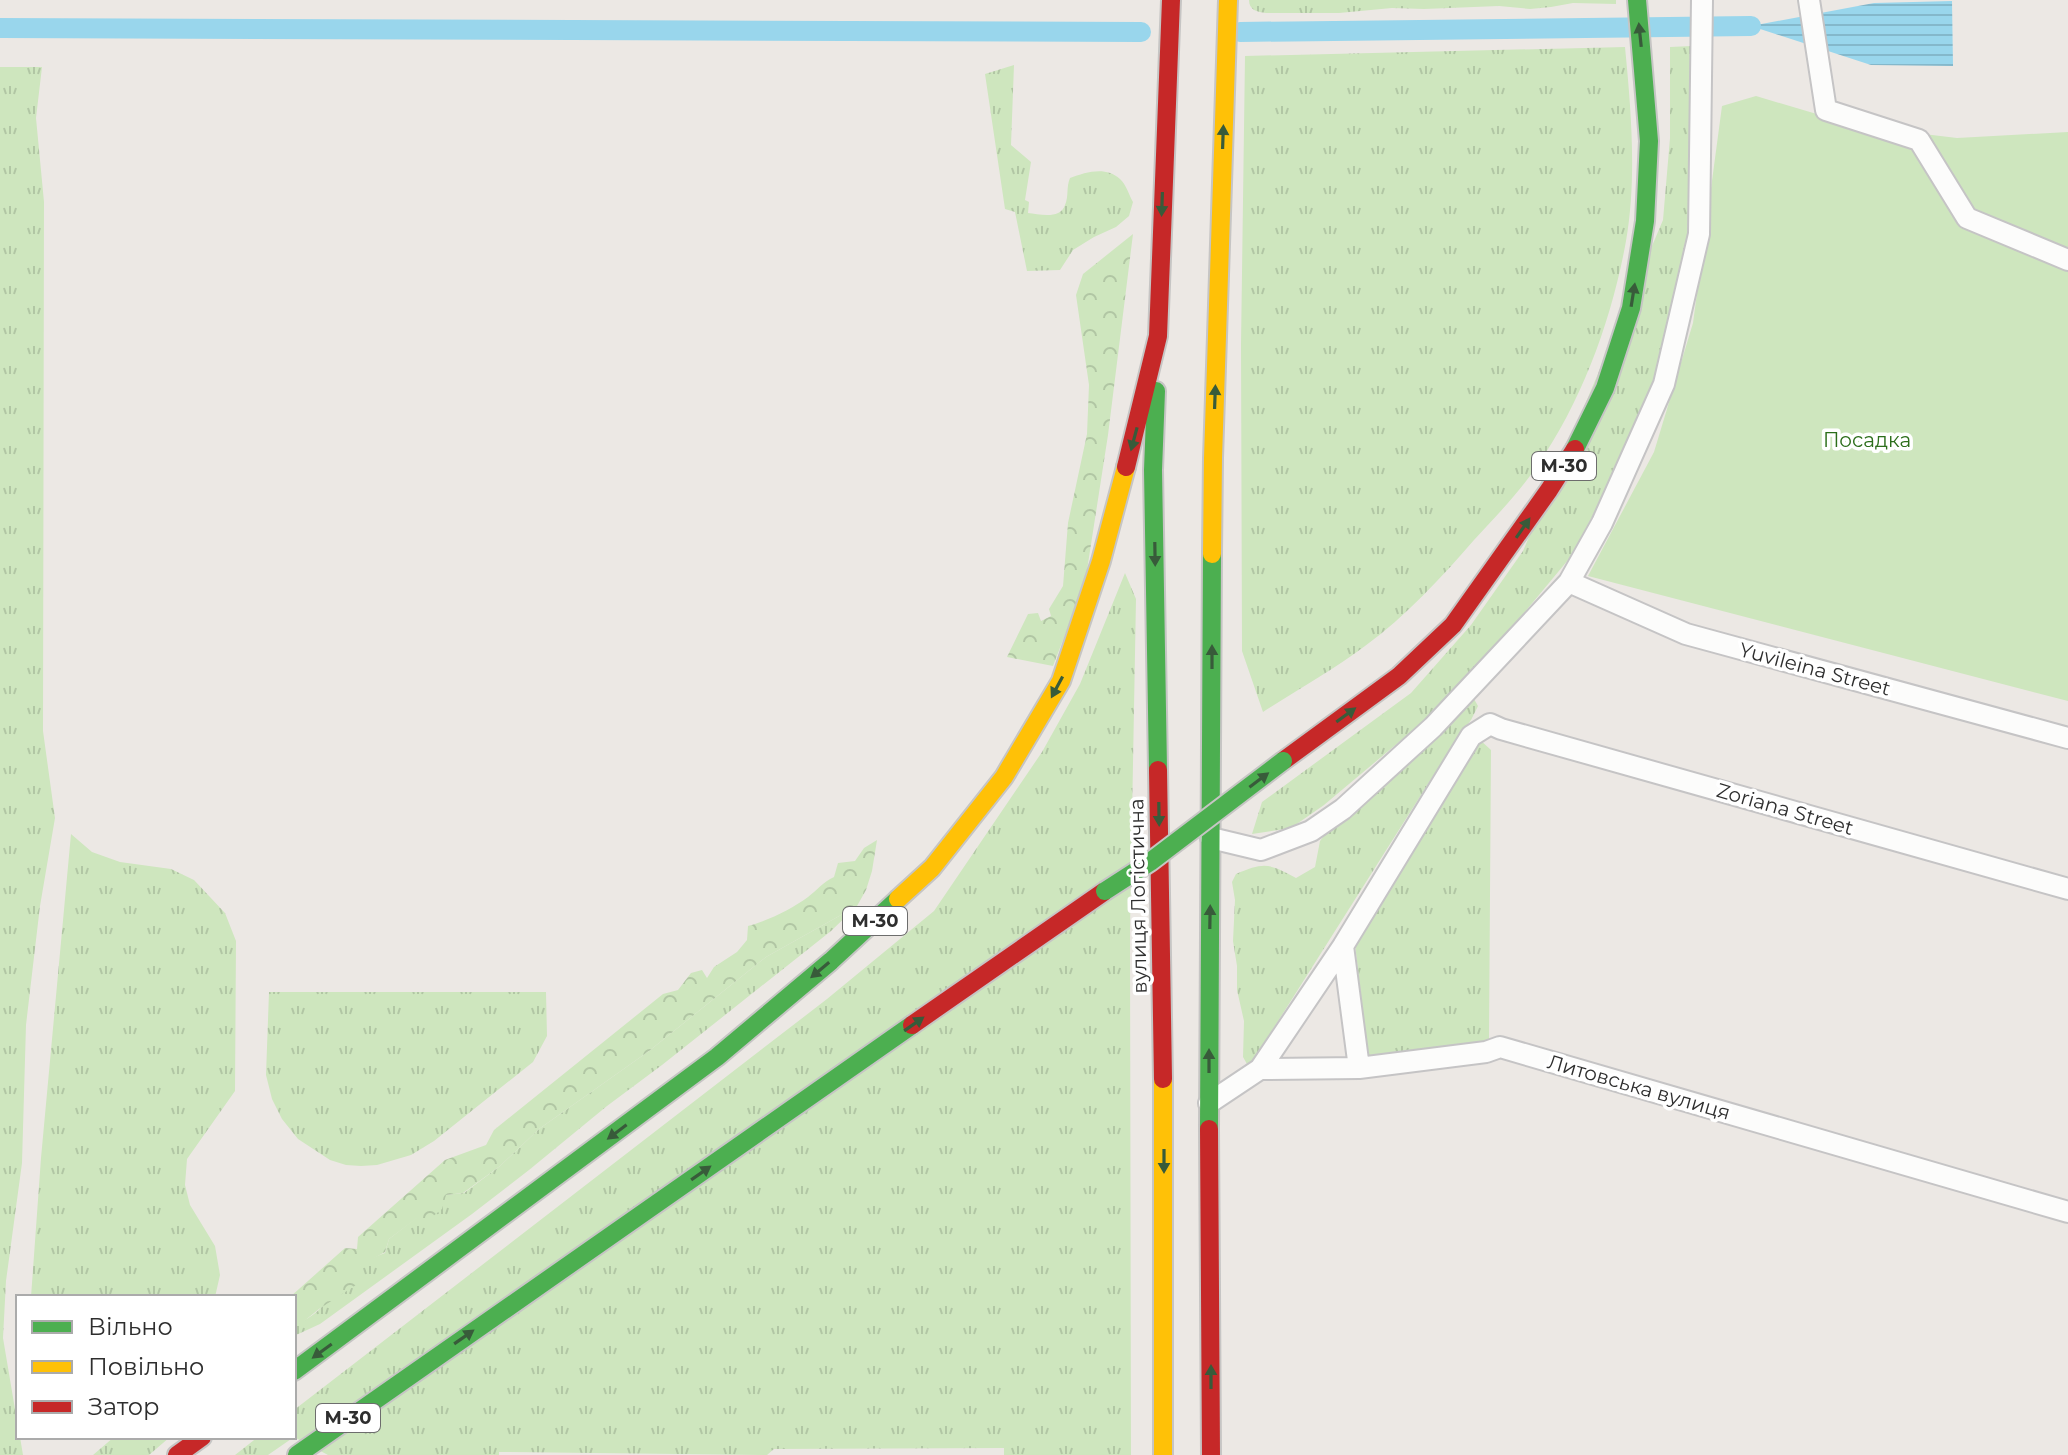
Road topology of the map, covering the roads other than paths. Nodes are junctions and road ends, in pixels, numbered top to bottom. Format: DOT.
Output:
graph roads {
  1 [pos="1171,0"];
  2 [pos="1228,0"];
  3 [pos="1637,0"];
  4 [pos="1702,0"];
  5 [pos="1809,0"];
  6 [pos="2068,260"];
  7 [pos="1158,336"];
  8 [pos="1569,582"];
  9 [pos="2068,738"];
  10 [pos="1211,838"];
  11 [pos="2068,889"];
  12 [pos="1343,946"];
  13 [pos="1359,1068"];
  14 [pos="1260,1069"];
  15 [pos="1209,1103"];
  16 [pos="2068,1212"];
  17 [pos="296,1370"];
  18 [pos="199,1439"];
  19 [pos="177,1455"];
  20 [pos="297,1455"];
  21 [pos="1163,1455"];
  22 [pos="1211,1455"];
  1 -- 7 [label="main road, М-30, one-way"];
  10 -- 2 [label="main road, one-way"];
  20 -- 3 [label="main road, М-30, one-way, bridge"];
  4 -- 8 [label="street"];
  5 -- 6 [label="street"];
  7 -- 17 [label="main road, М-30, one-way"];
  7 -- 21 [label="main road, вулиця Логістична, one-way"];
  8 -- 9 [label="street, Yuvileina Street"];
  8 -- 10 [label="street"];
  15 -- 10 [label="main road, one-way"];
  11 -- 12 [label="street, Zoriana Street"];
  12 -- 13 [label="street"];
  12 -- 14 [label="street"];
  13 -- 14 [label="street, Литовська вулиця"];
  13 -- 16 [label="street, Литовська вулиця"];
  14 -- 15 [label="street"];
  22 -- 15 [label="main road, one-way"];
  18 -- 19 [label="main road"];
}
